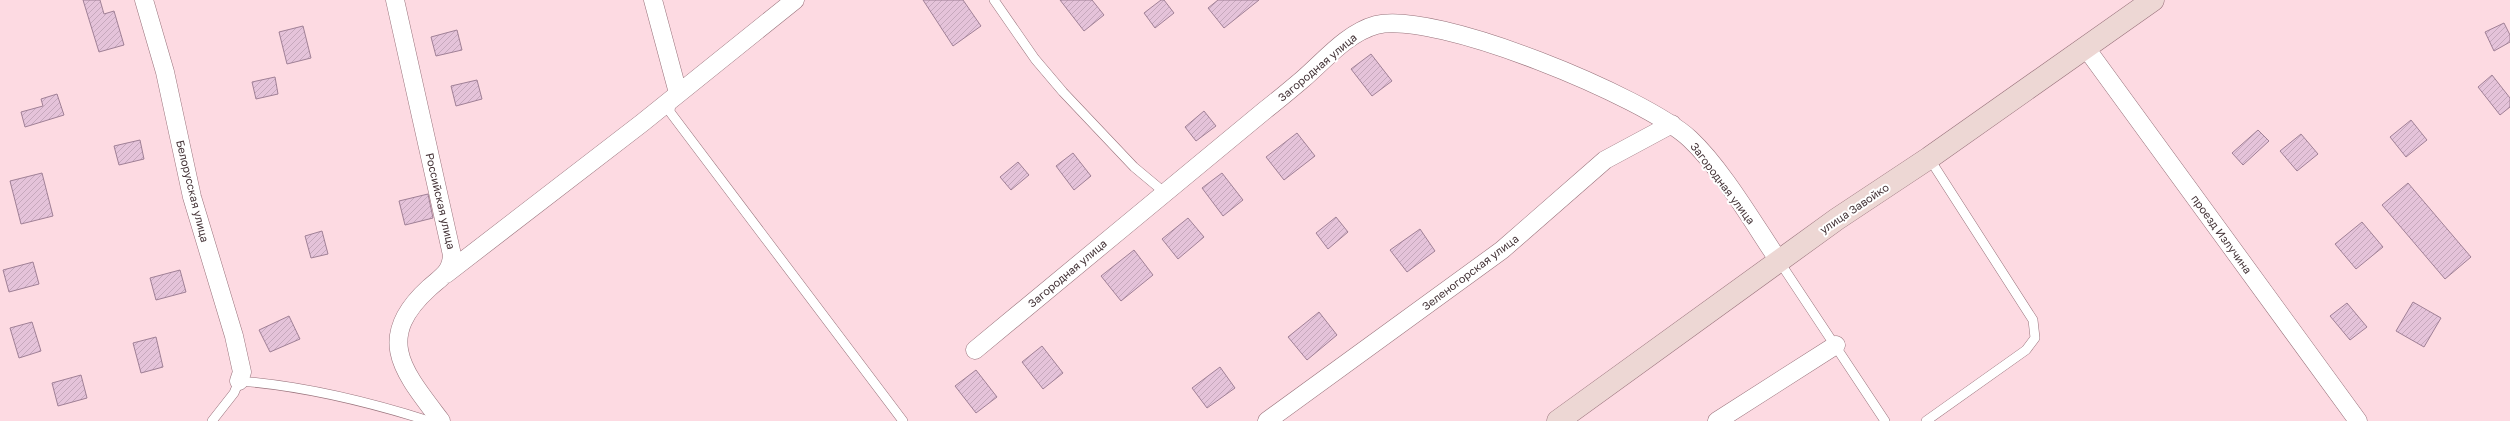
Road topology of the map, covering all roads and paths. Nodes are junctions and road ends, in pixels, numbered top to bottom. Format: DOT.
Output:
graph roads {
  1 [pos="144,0"];
  2 [pos="395,0"];
  3 [pos="653,0"];
  4 [pos="795,0"];
  5 [pos="994,0"];
  6 [pos="2154,0"];
  7 [pos="2086,48"];
  8 [pos="676,95"];
  9 [pos="1672,124"];
  10 [pos="1929,158"];
  11 [pos="1164,192"];
  12 [pos="1779,261"];
  13 [pos="446,274"];
  14 [pos="1836,346"];
  15 [pos="975,350"];
  16 [pos="239,381"];
  17 [pos="212,421"];
  18 [pos="429,421"];
  19 [pos="441,421"];
  20 [pos="903,421"];
  21 [pos="1267,421"];
  22 [pos="1558,421"];
  23 [pos="1717,421"];
  24 [pos="1885,421"];
  25 [pos="1926,421"];
  26 [pos="2358,421"];
  1 -- 16 [label="street, Белорусская улица"];
  2 -- 13 [label="street, Российская улица"];
  3 -- 8 [label="street"];
  4 -- 8 [label="street"];
  5 -- 11 [label="lane"];
  6 -- 7 [label="main road, улица Завойко"];
  7 -- 10 [label="main road, улица Завойко"];
  7 -- 26 [label="street, проезд Излучина"];
  8 -- 13 [label="street"];
  8 -- 20 [label="lane"];
  9 -- 11 [label="street, Загородная улица"];
  9 -- 12 [label="street, Загородная улица"];
  9 -- 21 [label="street, Зеленогорская улица"];
  10 -- 12 [label="main road, улица Завойко"];
  10 -- 25 [label="lane"];
  11 -- 15 [label="street, Загородная улица"];
  12 -- 14 [label="lane"];
  12 -- 22 [label="main road, улица Завойко"];
  13 -- 19 [label="street, Российская улица"];
  14 -- 23 [label="street"];
  14 -- 24 [label="lane"];
  16 -- 17 [label="lane"];
  16 -- 18 [label="lane"];
}
